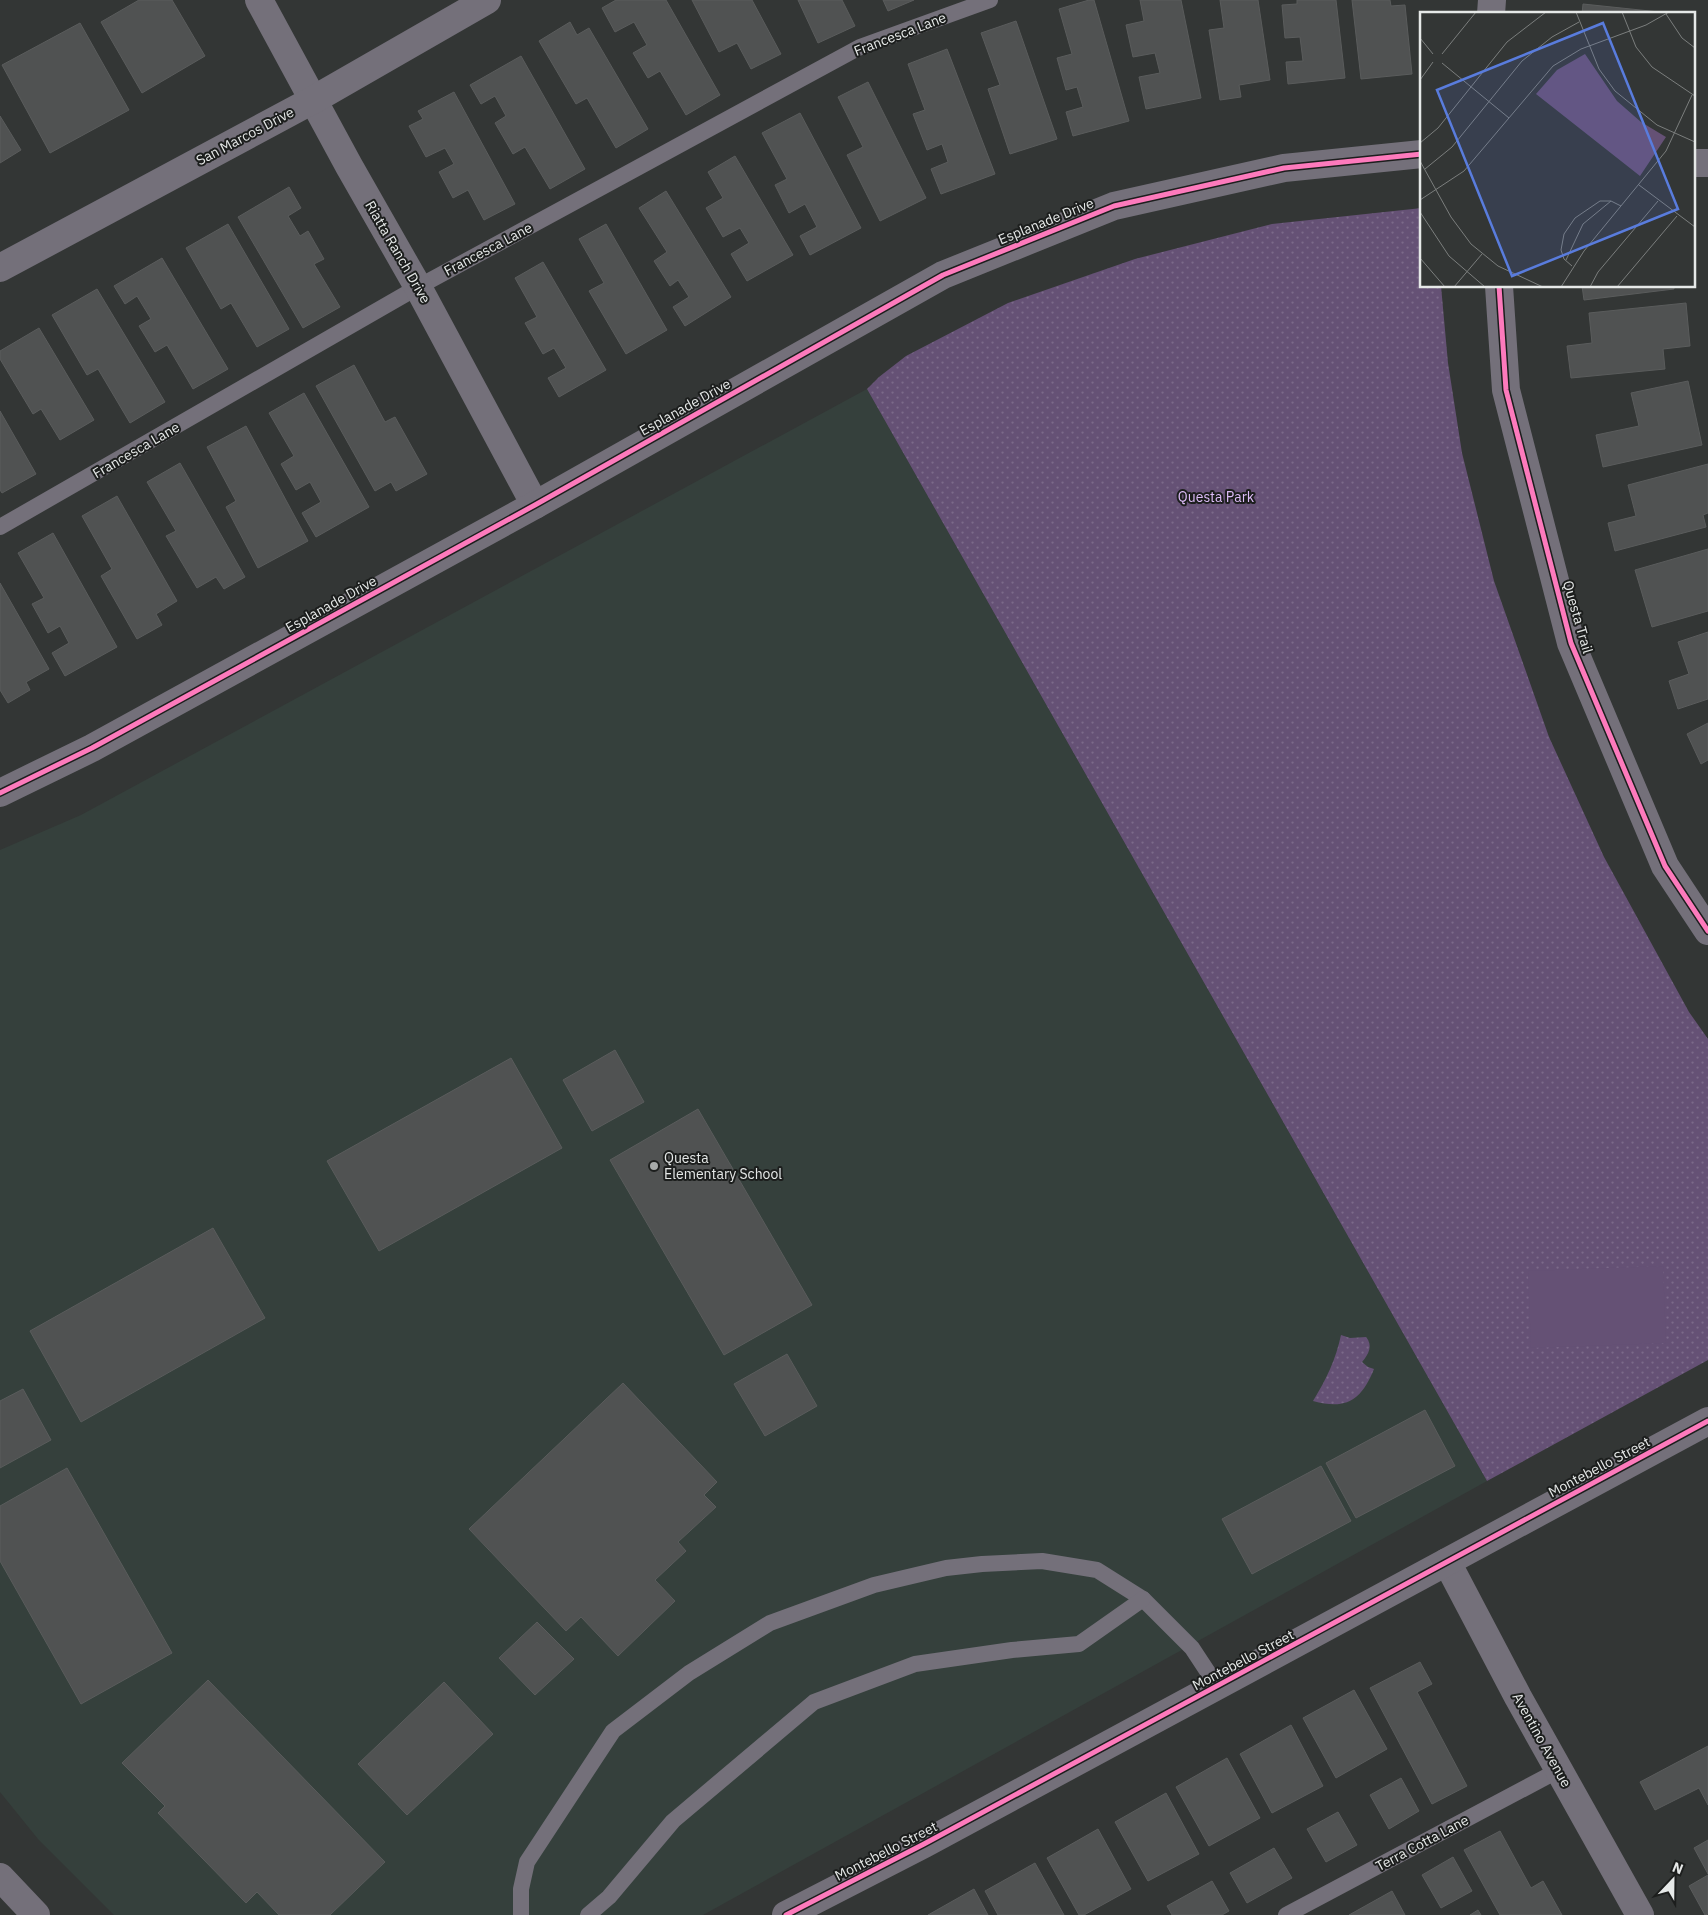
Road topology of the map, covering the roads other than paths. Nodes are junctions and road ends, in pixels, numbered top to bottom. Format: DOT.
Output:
graph roads {
  1 [pos="260,0"];
  2 [pos="487,0"];
  3 [pos="990,0"];
  4 [pos="313,100"];
  5 [pos="1420,154"];
  6 [pos="0,268"];
  7 [pos="418,287"];
  8 [pos="1499,288"];
  9 [pos="535,505"];
  10 [pos="0,527"];
  11 [pos="0,793"];
  12 [pos="1708,931"];
  13 [pos="1708,1420"];
  14 [pos="1447,1562"];
  15 [pos="1143,1599"];
  16 [pos="1217,1686"];
  17 [pos="1559,1770"];
  18 [pos="0,1877"];
  19 [pos="36,1915"];
  20 [pos="521,1915"];
  21 [pos="588,1915"];
  22 [pos="786,1915"];
  23 [pos="1286,1915"];
  24 [pos="1640,1915"];
  1 -- 4 [label="street, Riatta Ranch Drive"];
  2 -- 4 [label="street, San Marcos Drive"];
  3 -- 7 [label="lane, Francesca Lane"];
  4 -- 6 [label="street, San Marcos Drive"];
  4 -- 7 [label="street, Riatta Ranch Drive"];
  5 -- 9 [label="street, Esplanade Drive"];
  7 -- 9 [label="street, Riatta Ranch Drive"];
  7 -- 10 [label="lane, Francesca Lane"];
  8 -- 12 [label="street, Questa Trail"];
  9 -- 11 [label="street, Esplanade Drive"];
  13 -- 14 [label="street, Montebello Street"];
  14 -- 16 [label="street, Montebello Street"];
  14 -- 17 [label="street, Aventino Avenue"];
  15 -- 16 [label="lane"];
  15 -- 20 [label="lane"];
  15 -- 21 [label="lane"];
  16 -- 22 [label="street, Montebello Street"];
  17 -- 23 [label="lane, Terra Cotta Lane"];
  17 -- 24 [label="street, Aventino Avenue"];
  18 -- 19 [label="street"];
}
